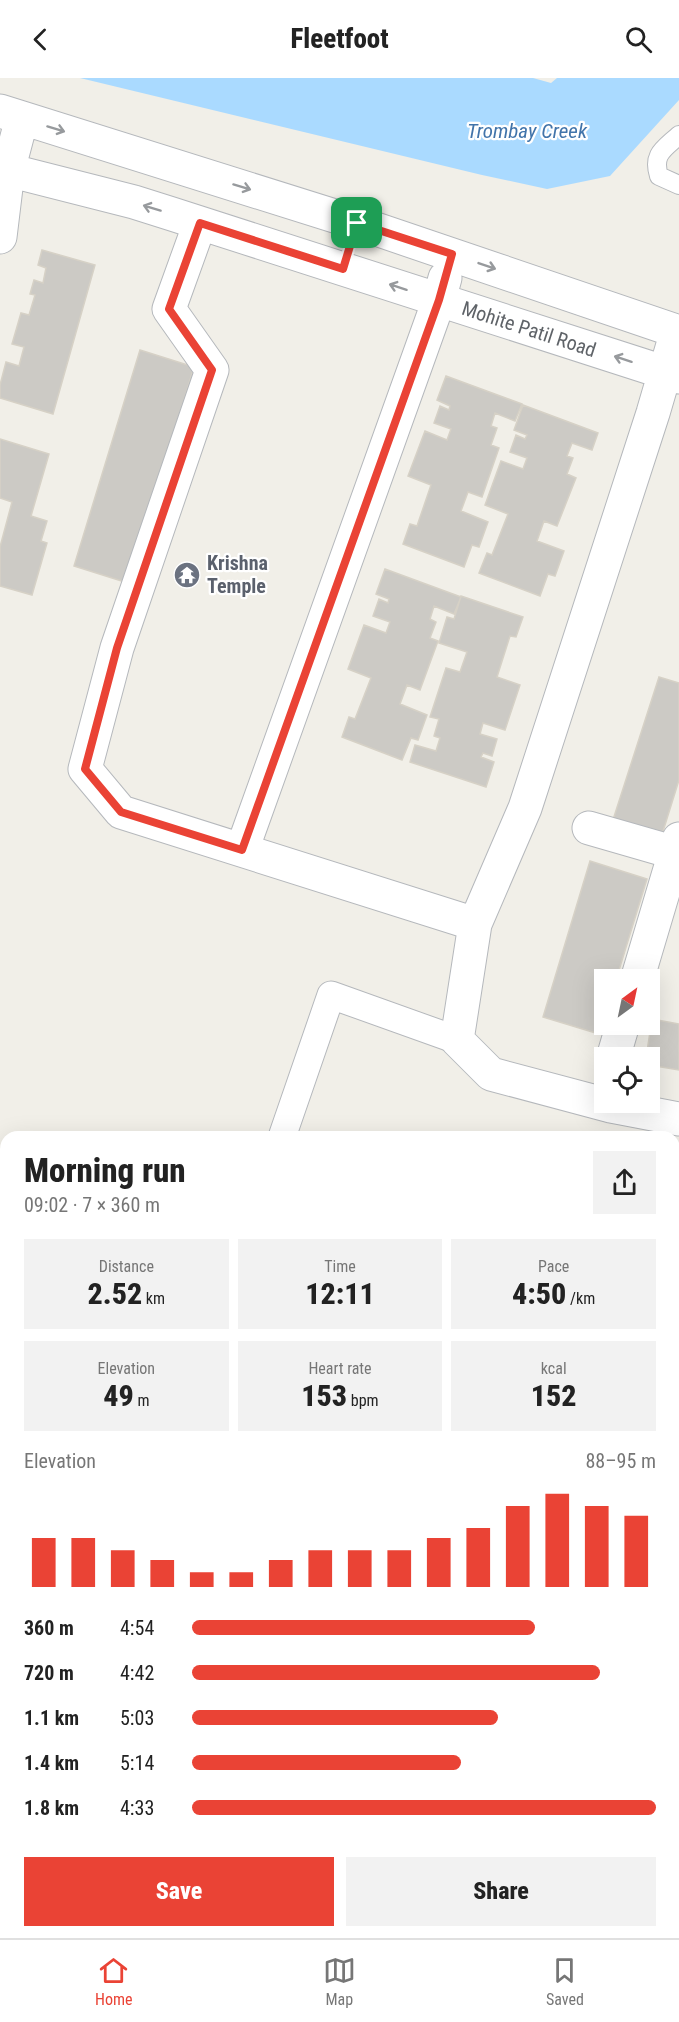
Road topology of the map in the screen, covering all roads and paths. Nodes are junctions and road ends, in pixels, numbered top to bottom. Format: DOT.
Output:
graph roads {
  1 [pos="11,115"];
  2 [pos="679,135"];
  3 [pos="4,169"];
  4 [pos="679,184"];
  5 [pos="200,223"];
  6 [pos="357,223"];
  7 [pos="0,237"];
  8 [pos="452,254"];
  9 [pos="343,269"];
  10 [pos="439,300"];
  11 [pos="678,331"];
  12 [pos="672,375"];
  13 [pos="589,828"];
  14 [pos="678,848"];
  15 [pos="242,850"];
  16 [pos="475,924"];
  17 [pos="640,969"];
  18 [pos="457,1040"];
  19 [pos="594,1093"];
  20 [pos="660,1113"];
  21 [pos="679,1119"];
  22 [pos="284,1131"];
  1 -- 3 [label="street"];
  1 -- 6 [label="street, one-way"];
  2 -- 4 [label="lane"];
  5 -- 3 [label="street, Mohite Patil Road, one-way"];
  3 -- 7 [label="street"];
  5 -- 9 [label="street, Mohite Patil Road"];
  5 -- 15 [label="street"];
  6 -- 8 [label="street"];
  6 -- 9 [label="street"];
  8 -- 10 [label="street"];
  8 -- 11 [label="street, one-way"];
  10 -- 9 [label="street, Mohite Patil Road, one-way"];
  12 -- 10 [label="street, Mohite Patil Road, one-way"];
  10 -- 15 [label="street"];
  11 -- 12 [label="street"];
  12 -- 16 [label="street"];
  13 -- 14 [label="street"];
  14 -- 17 [label="street"];
  15 -- 16 [label="street"];
  16 -- 18 [label="street"];
  18 -- 19 [label="street"];
  18 -- 22 [label="street"];
  20 -- 21 [label="street"];
}
